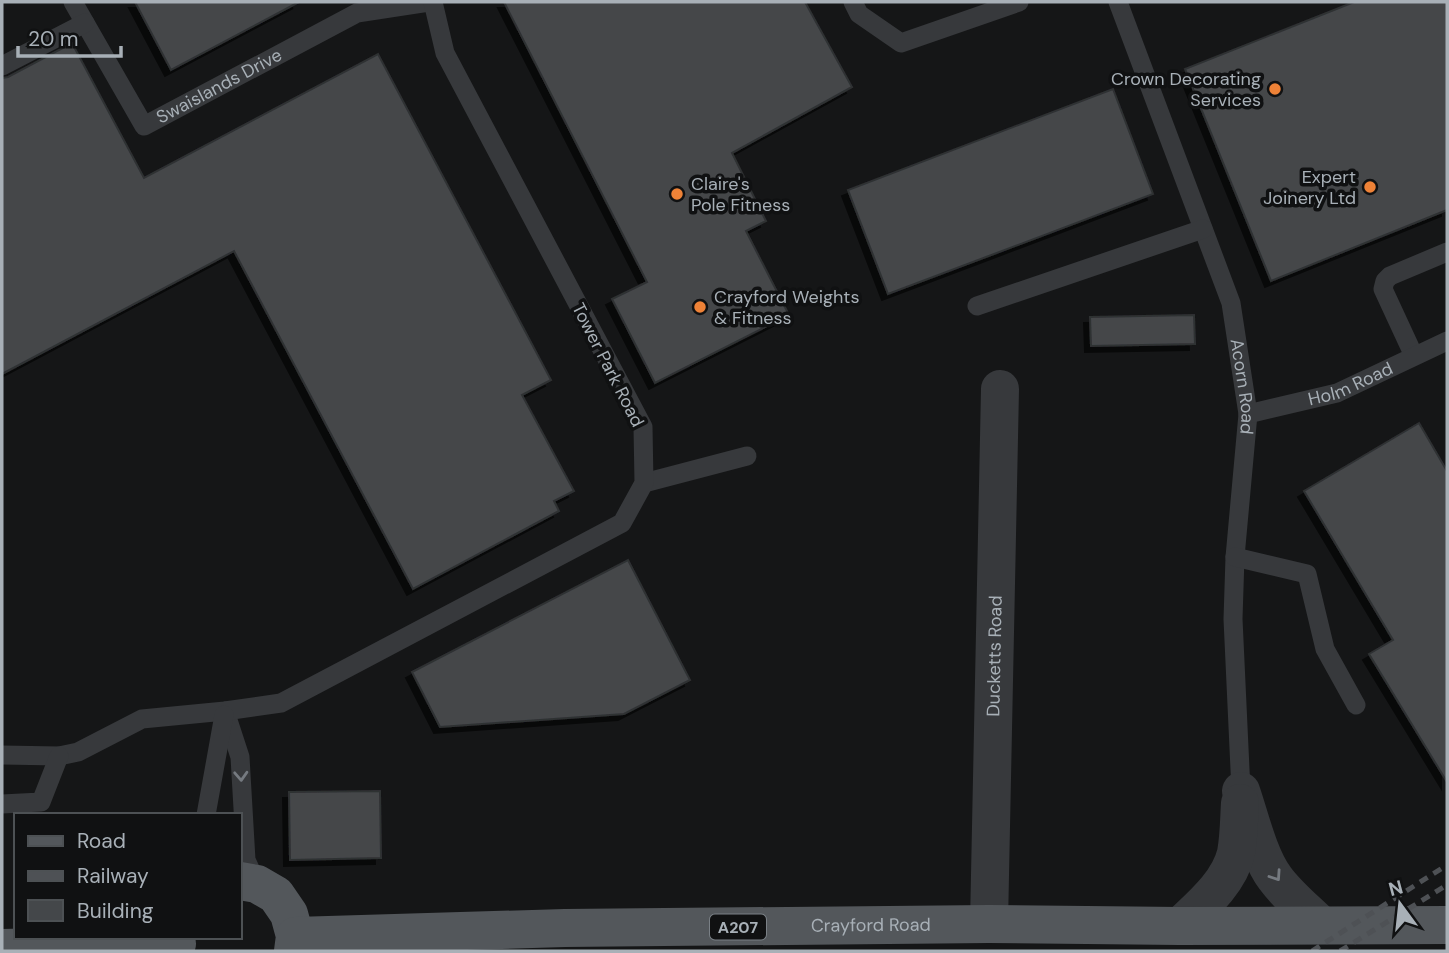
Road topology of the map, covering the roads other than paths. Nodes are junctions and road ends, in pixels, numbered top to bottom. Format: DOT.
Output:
graph roads {
  1 [pos="73,2"];
  2 [pos="431,2"];
  3 [pos="853,2"];
  4 [pos="1019,2"];
  5 [pos="1118,2"];
  6 [pos="85,23"];
  7 [pos="2,66"];
  8 [pos="1203,229"];
  9 [pos="1447,252"];
  10 [pos="977,306"];
  11 [pos="1447,341"];
  12 [pos="1414,356"];
  13 [pos="1000,388"];
  14 [pos="1248,414"];
  15 [pos="747,456"];
  16 [pos="644,483"];
  17 [pos="1236,557"];
  18 [pos="1356,705"];
  19 [pos="225,710"];
  20 [pos="2,755"];
  21 [pos="59,756"];
  22 [pos="1241,791"];
  23 [pos="2,804"];
  24 [pos="206,813"];
  25 [pos="248,882"];
  26 [pos="989,924"];
  27 [pos="1321,925"];
  28 [pos="1445,925"];
  29 [pos="1180,926"];
  30 [pos="565,940"];
  31 [pos="294,943"];
  32 [pos="178,944"];
  33 [pos="2,948"];
  1 -- 6 [label="lane, Swaislands Drive"];
  2 -- 6 [label="lane, Swaislands Drive"];
  2 -- 16 [label="lane, Tower Park Road"];
  3 -- 4 [label="lane"];
  5 -- 8 [label="lane, Acorn Road"];
  6 -- 7 [label="lane"];
  8 -- 10 [label="lane"];
  8 -- 14 [label="lane, Acorn Road"];
  9 -- 12 [label="lane"];
  11 -- 12 [label="lane, Holm Road"];
  12 -- 14 [label="lane, Holm Road"];
  13 -- 26 [label="street, Ducketts Road"];
  14 -- 17 [label="lane, Acorn Road"];
  15 -- 16 [label="lane"];
  16 -- 19 [label="lane, Tower Park Road"];
  17 -- 18 [label="lane"];
  17 -- 22 [label="lane, Acorn Road"];
  19 -- 21 [label="lane, Tower Park Road"];
  19 -- 24 [label="lane"];
  19 -- 25 [label="lane, one-way"];
  20 -- 21 [label="lane"];
  21 -- 23 [label="lane"];
  22 -- 27 [label="street, Acorn Road, one-way"];
  22 -- 29 [label="street, Acorn Road"];
  25 -- 31 [label="main road, Crayford Road / A207"];
  26 -- 29 [label="main road, Crayford Road / A207"];
  26 -- 30 [label="main road, Crayford Road / A207"];
  27 -- 28 [label="main road, Crayford Road / A207"];
  27 -- 29 [label="main road, Crayford Road / A207"];
  30 -- 31 [label="main road, Crayford Road / A207"];
  32 -- 33 [label="main road"];
}
